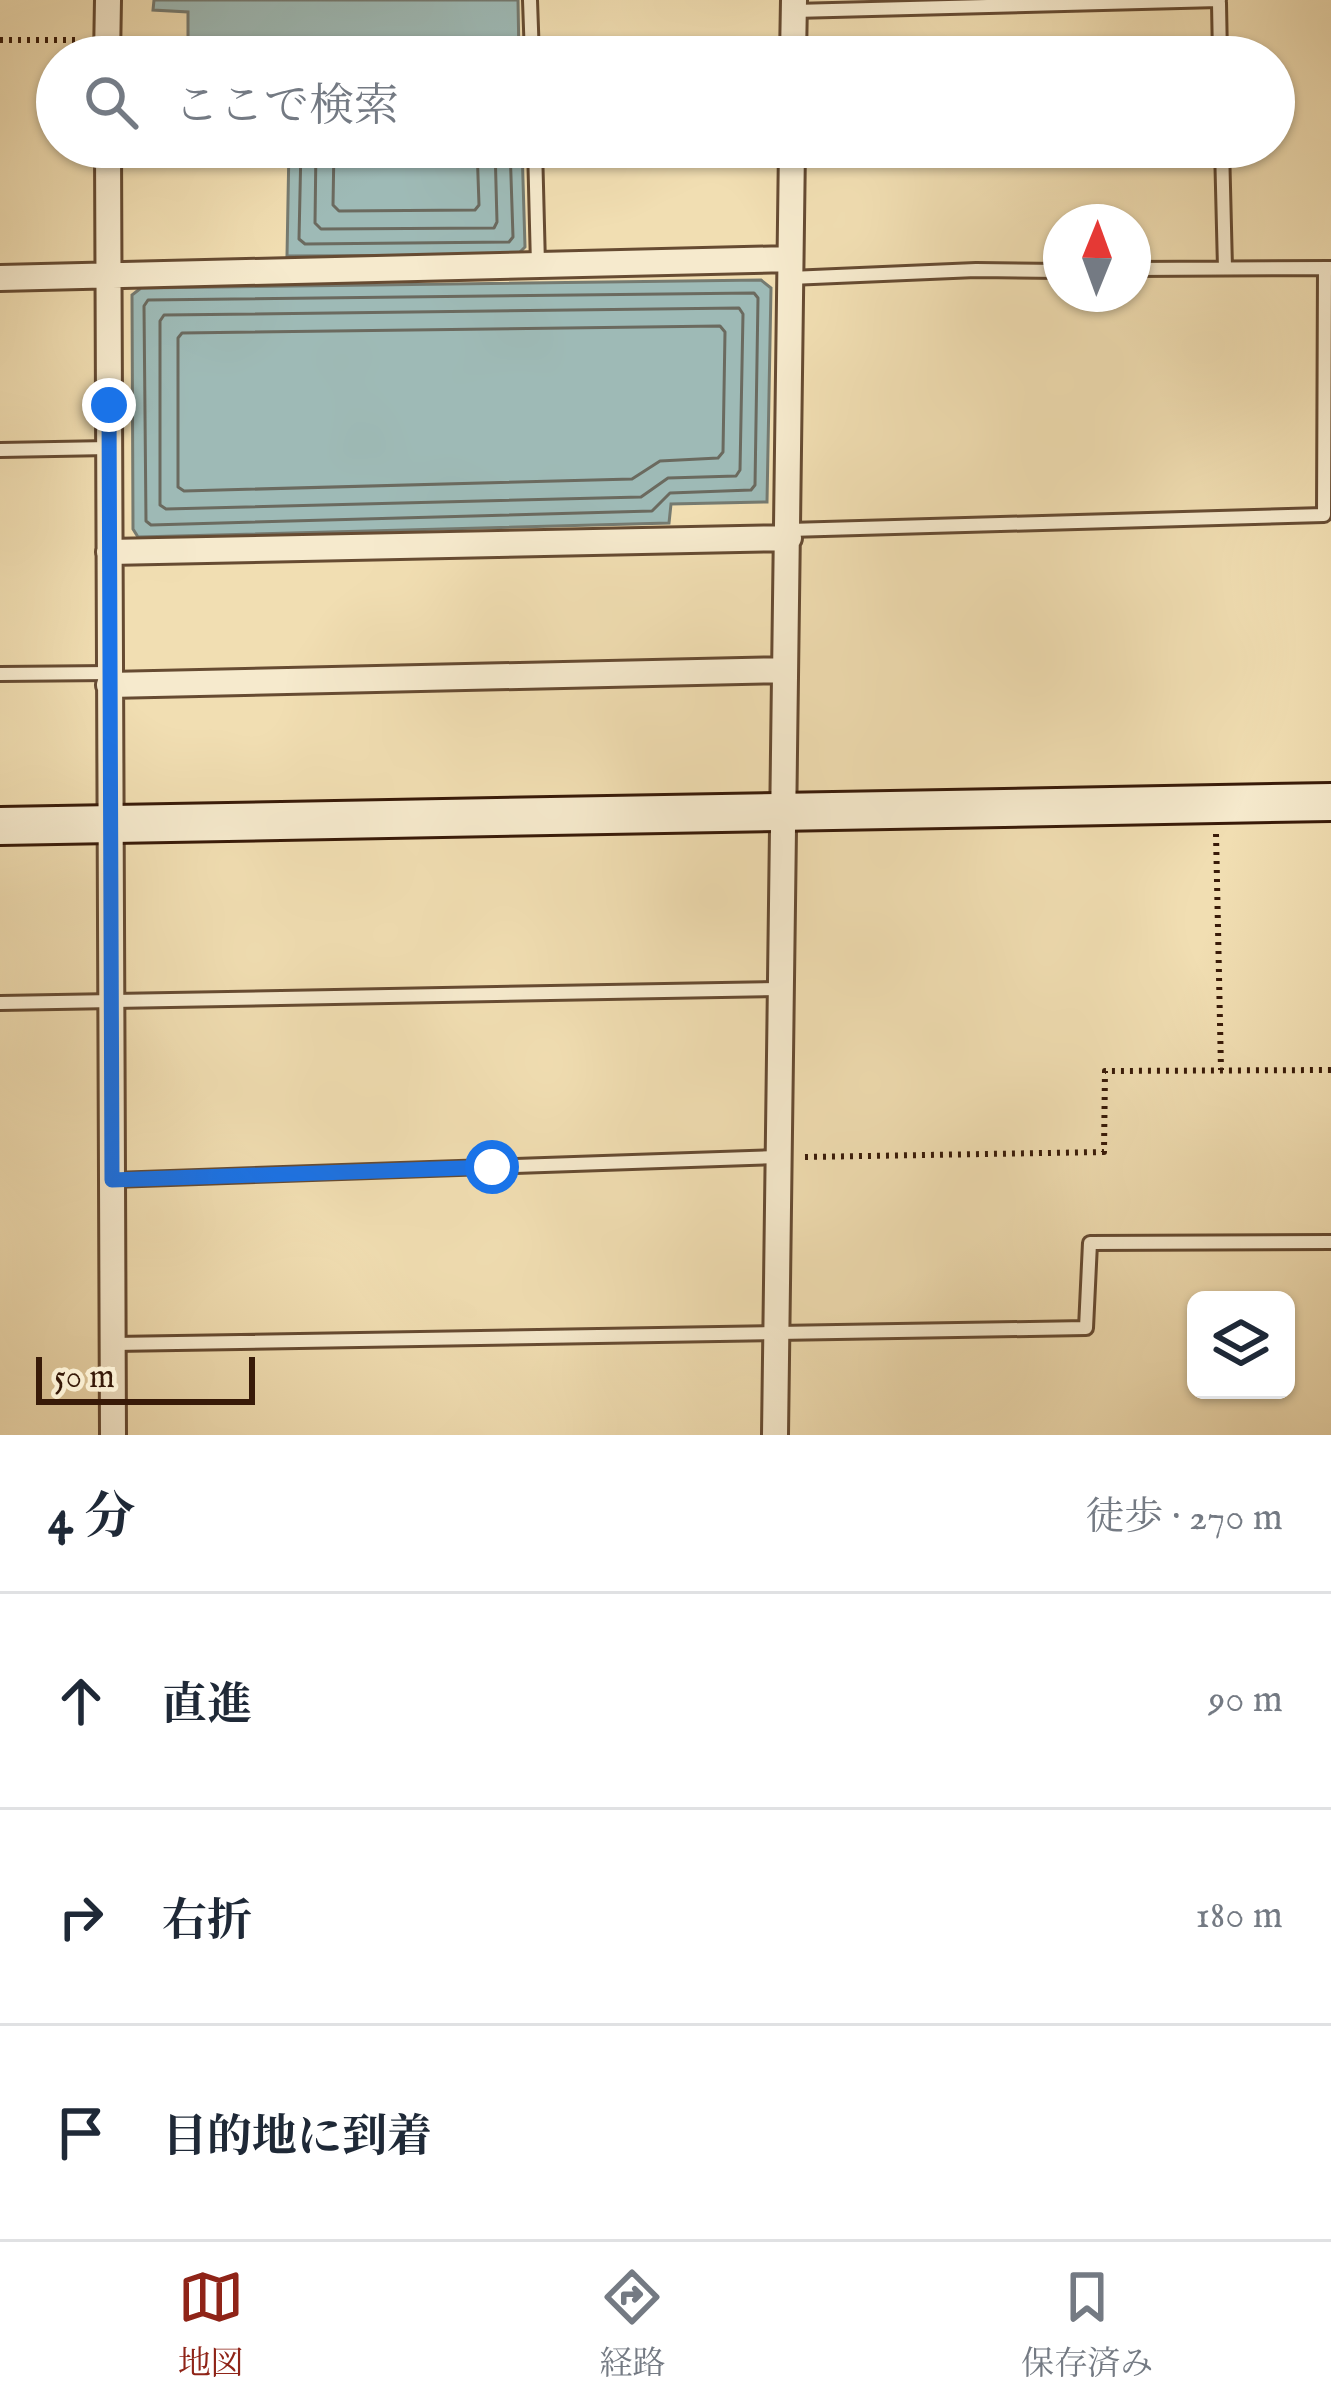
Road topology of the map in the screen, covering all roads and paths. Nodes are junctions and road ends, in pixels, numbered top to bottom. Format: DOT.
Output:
graph roads {
  1 [pos="108,0"];
  2 [pos="530,0"];
  3 [pos="1219,1"];
  4 [pos="794,5"];
  5 [pos="107,36"];
  6 [pos="531,36"];
  7 [pos="793,36"];
  8 [pos="1220,36"];
  9 [pos="0,40"];
  10 [pos="36,43"];
  11 [pos="108,168"];
  12 [pos="536,168"];
  13 [pos="792,168"];
  14 [pos="1223,168"];
  15 [pos="538,265"];
  16 [pos="790,268"];
  17 [pos="1225,268"];
  18 [pos="1328,268"];
  19 [pos="1151,269"];
  20 [pos="1043,272"];
  21 [pos="108,276"];
  22 [pos="0,278"];
  23 [pos="109,448"];
  24 [pos="0,450"];
  25 [pos="789,534"];
  26 [pos="109,552"];
  27 [pos="785,670"];
  28 [pos="0,674"];
  29 [pos="110,679"];
  30 [pos="1331,802"];
  31 [pos="1215,804"];
  32 [pos="781,811"];
  33 [pos="110,825"];
  34 [pos="0,826"];
  35 [pos="779,989"];
  36 [pos="111,1000"];
  37 [pos="0,1003"];
  38 [pos="1221,1070"];
  39 [pos="1331,1070"];
  40 [pos="777,1157"];
  41 [pos="112,1180"];
  42 [pos="1331,1242"];
  43 [pos="775,1334"];
  44 [pos="112,1344"];
  45 [pos="113,1435"];
  46 [pos="776,1435"];
  1 -- 5 [label="street"];
  2 -- 6 [label="lane"];
  3 -- 4 [label="lane"];
  3 -- 8 [label="lane"];
  4 -- 7 [label="street"];
  9 -- 10 [label="path"];
  11 -- 21 [label="street"];
  12 -- 15 [label="lane"];
  13 -- 16 [label="street"];
  14 -- 17 [label="lane"];
  15 -- 16 [label="street"];
  15 -- 21 [label="street"];
  16 -- 20 [label="lane"];
  16 -- 25 [label="street"];
  17 -- 18 [label="lane"];
  17 -- 19 [label="lane"];
  18 -- 25 [label="lane"];
  21 -- 22 [label="street"];
  21 -- 23 [label="street"];
  23 -- 24 [label="lane"];
  23 -- 26 [label="street"];
  25 -- 26 [label="street"];
  25 -- 27 [label="street"];
  26 -- 29 [label="street"];
  27 -- 29 [label="street"];
  27 -- 32 [label="street"];
  28 -- 29 [label="lane"];
  29 -- 33 [label="street"];
  30 -- 31 [label="street"];
  31 -- 32 [label="street"];
  31 -- 38 [label="path"];
  32 -- 33 [label="street"];
  32 -- 35 [label="street"];
  33 -- 34 [label="street"];
  33 -- 36 [label="street"];
  35 -- 36 [label="lane"];
  35 -- 40 [label="street"];
  36 -- 37 [label="lane"];
  36 -- 41 [label="street"];
  38 -- 39 [label="path"];
  38 -- 40 [label="path"];
  40 -- 41 [label="lane"];
  40 -- 43 [label="street"];
  41 -- 44 [label="street"];
  42 -- 43 [label="lane"];
  43 -- 44 [label="lane"];
  43 -- 46 [label="street"];
  44 -- 45 [label="street"];
}
